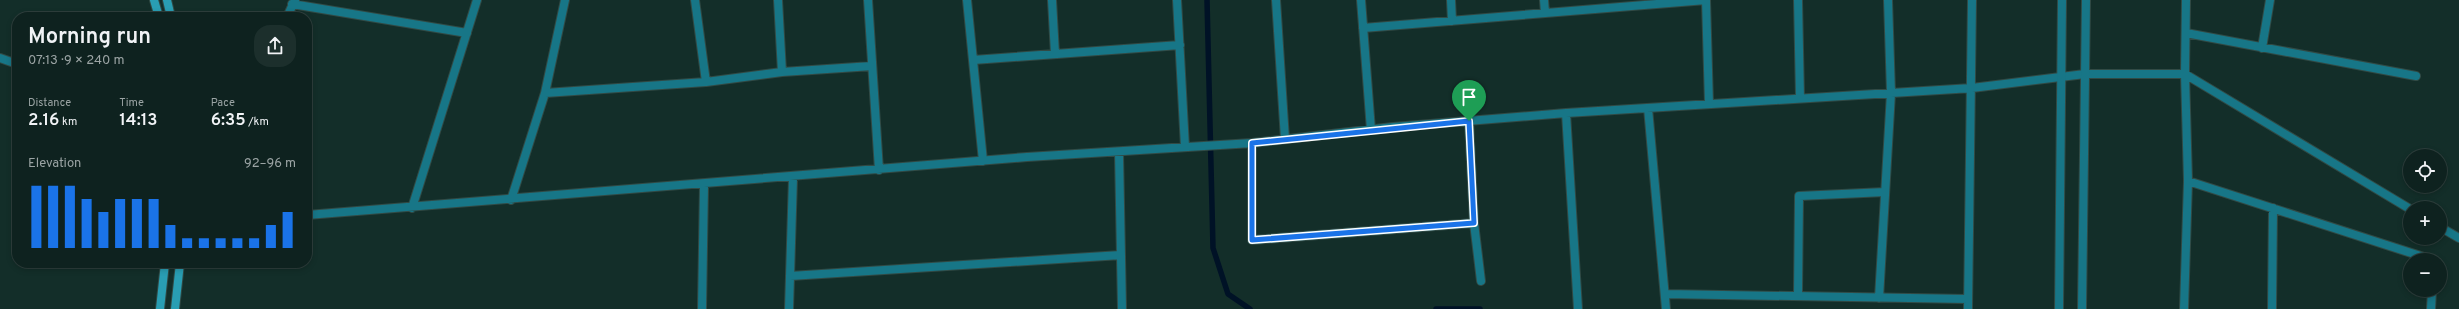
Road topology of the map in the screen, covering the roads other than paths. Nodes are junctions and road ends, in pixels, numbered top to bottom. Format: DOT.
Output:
graph roads {
  1 [pos="154,0"];
  2 [pos="167,0"];
  3 [pos="477,0"];
  4 [pos="565,0"];
  5 [pos="694,0"];
  6 [pos="778,0"];
  7 [pos="868,0"];
  8 [pos="967,0"];
  9 [pos="1052,0"];
  10 [pos="1177,0"];
  11 [pos="1276,0"];
  12 [pos="1361,0"];
  13 [pos="1451,0"];
  14 [pos="1544,0"];
  15 [pos="1706,0"];
  16 [pos="1798,0"];
  17 [pos="1888,0"];
  18 [pos="1972,0"];
  19 [pos="2062,0"];
  20 [pos="2086,0"];
  21 [pos="2186,0"];
  22 [pos="2270,0"];
  23 [pos="293,2"];
  24 [pos="158,12"];
  25 [pos="170,12"];
  26 [pos="289,12"];
  27 [pos="1545,13"];
  28 [pos="1452,21"];
  29 [pos="1363,28"];
  30 [pos="467,33"];
  31 [pos="2186,33"];
  32 [pos="1180,45"];
  33 [pos="2262,48"];
  34 [pos="1055,54"];
  35 [pos="0,58"];
  36 [pos="973,60"];
  37 [pos="12,62"];
  38 [pos="872,66"];
  39 [pos="782,72"];
  40 [pos="2085,74"];
  41 [pos="2185,74"];
  42 [pos="2416,76"];
  43 [pos="2062,77"];
  44 [pos="706,82"];
  45 [pos="1972,88"];
  46 [pos="545,93"];
  47 [pos="1891,93"];
  48 [pos="1800,98"];
  49 [pos="1709,104"];
  50 [pos="1648,108"];
  51 [pos="1566,113"];
  52 [pos="1469,121"];
  53 [pos="1371,130"];
  54 [pos="1286,139"];
  55 [pos="1252,143"];
  56 [pos="1185,147"];
  57 [pos="1119,153"];
  58 [pos="983,161"];
  59 [pos="878,170"];
  60 [pos="793,178"];
  61 [pos="2188,181"];
  62 [pos="704,185"];
  63 [pos="1885,192"];
  64 [pos="510,200"];
  65 [pos="2403,205"];
  66 [pos="412,208"];
  67 [pos="2273,208"];
  68 [pos="312,215"];
  69 [pos="1474,223"];
  70 [pos="2447,231"];
  71 [pos="2459,238"];
  72 [pos="2411,253"];
  73 [pos="1121,255"];
  74 [pos="164,268"];
  75 [pos="179,268"];
  76 [pos="790,276"];
  77 [pos="1481,281"];
  78 [pos="1665,294"];
  79 [pos="1798,295"];
  80 [pos="2432,297"];
  81 [pos="1879,298"];
  82 [pos="1968,299"];
  83 [pos="160,309"];
  84 [pos="175,309"];
  85 [pos="702,309"];
  86 [pos="789,309"];
  87 [pos="1122,309"];
  88 [pos="1578,309"];
  89 [pos="1666,309"];
  90 [pos="1968,309"];
  91 [pos="2059,309"];
  92 [pos="2082,309"];
  93 [pos="2184,309"];
  94 [pos="2272,309"];
  95 [pos="2431,309"];
  1 -- 24 [label="main road"];
  2 -- 25 [label="main road"];
  3 -- 30 [label="street"];
  4 -- 46 [label="street"];
  5 -- 44 [label="street"];
  6 -- 39 [label="street"];
  7 -- 38 [label="street"];
  8 -- 36 [label="street"];
  9 -- 34 [label="street"];
  10 -- 32 [label="street"];
  11 -- 54 [label="street"];
  12 -- 29 [label="street"];
  13 -- 28 [label="street"];
  14 -- 27 [label="street"];
  15 -- 27 [label="street"];
  15 -- 49 [label="street"];
  16 -- 48 [label="street"];
  17 -- 47 [label="street"];
  18 -- 45 [label="street"];
  19 -- 43 [label="street"];
  20 -- 40 [label="street"];
  21 -- 31 [label="street"];
  22 -- 33 [label="street"];
  23 -- 26 [label="street"];
  23 -- 30 [label="street"];
  27 -- 28 [label="street"];
  28 -- 29 [label="street"];
  29 -- 53 [label="street"];
  30 -- 66 [label="street"];
  31 -- 33 [label="street"];
  31 -- 41 [label="street"];
  32 -- 34 [label="street"];
  32 -- 56 [label="street"];
  33 -- 42 [label="street"];
  34 -- 36 [label="street"];
  35 -- 37 [label="street"];
  36 -- 58 [label="street"];
  38 -- 39 [label="street"];
  38 -- 59 [label="street"];
  39 -- 44 [label="street"];
  40 -- 41 [label="street"];
  40 -- 43 [label="street"];
  40 -- 92 [label="street"];
  41 -- 61 [label="street"];
  41 -- 65 [label="street"];
  43 -- 45 [label="street"];
  43 -- 91 [label="street"];
  44 -- 46 [label="street"];
  45 -- 47 [label="street"];
  45 -- 82 [label="street"];
  46 -- 64 [label="street"];
  47 -- 48 [label="street"];
  47 -- 63 [label="street"];
  48 -- 49 [label="street"];
  49 -- 50 [label="street"];
  50 -- 51 [label="street"];
  50 -- 78 [label="street"];
  51 -- 52 [label="street"];
  51 -- 88 [label="street"];
  52 -- 53 [label="street"];
  52 -- 69 [label="street"];
  53 -- 54 [label="street"];
  54 -- 55 [label="street"];
  55 -- 56 [label="street"];
  55 -- 69 [label="street"];
  56 -- 57 [label="street"];
  57 -- 58 [label="street"];
  57 -- 73 [label="street"];
  58 -- 59 [label="street"];
  59 -- 60 [label="street"];
  60 -- 62 [label="street"];
  60 -- 76 [label="street"];
  61 -- 67 [label="street"];
  61 -- 93 [label="street"];
  62 -- 64 [label="street"];
  62 -- 85 [label="street"];
  63 -- 79 [label="street"];
  63 -- 81 [label="street"];
  64 -- 66 [label="street"];
  66 -- 68 [label="street"];
  67 -- 72 [label="street"];
  67 -- 94 [label="street"];
  69 -- 77 [label="street"];
  70 -- 71 [label="street"];
  73 -- 76 [label="street"];
  73 -- 87 [label="street"];
  74 -- 83 [label="main road"];
  75 -- 84 [label="main road"];
  76 -- 86 [label="street"];
  78 -- 79 [label="street"];
  78 -- 89 [label="street"];
  79 -- 81 [label="street"];
  80 -- 95 [label="street"];
  81 -- 82 [label="street"];
  82 -- 90 [label="street"];
}
